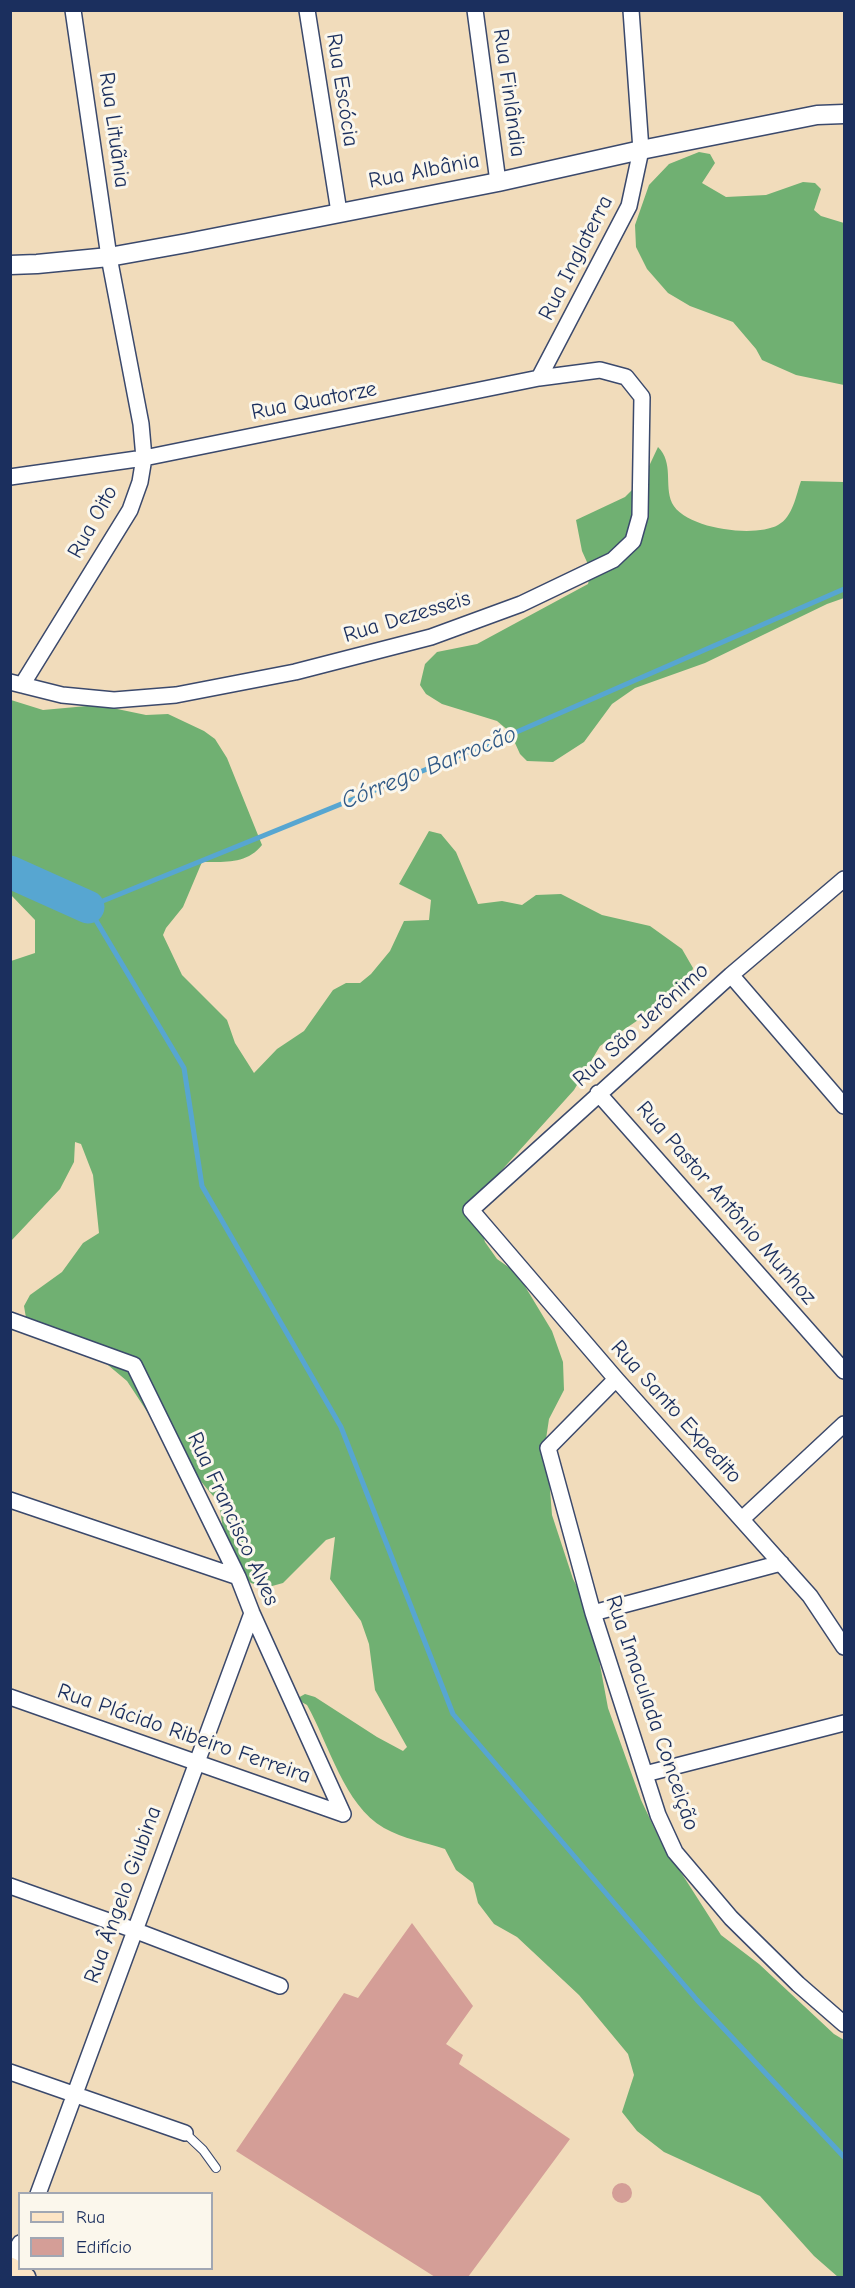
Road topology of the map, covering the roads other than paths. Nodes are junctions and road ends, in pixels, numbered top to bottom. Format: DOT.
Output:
graph roads {
  1 [pos="73,10"];
  2 [pos="307,10"];
  3 [pos="475,10"];
  4 [pos="631,10"];
  5 [pos="844,114"];
  6 [pos="641,150"];
  7 [pos="498,182"];
  8 [pos="339,212"];
  9 [pos="109,256"];
  10 [pos="10,265"];
  11 [pos="539,378"];
  12 [pos="626,378"];
  13 [pos="144,458"];
  14 [pos="10,477"];
  15 [pos="16,684"];
  16 [pos="844,879"];
  17 [pos="731,975"];
  18 [pos="598,1093"];
  19 [pos="844,1106"];
  20 [pos="471,1210"];
  21 [pos="10,1320"];
  22 [pos="844,1371"];
  23 [pos="616,1379"];
  24 [pos="844,1424"];
  25 [pos="10,1500"];
  26 [pos="742,1519"];
  27 [pos="781,1563"];
  28 [pos="238,1577"];
  29 [pos="252,1613"];
  30 [pos="593,1613"];
  31 [pos="844,1647"];
  32 [pos="10,1697"];
  33 [pos="844,1723"];
  34 [pos="196,1761"];
  35 [pos="645,1774"];
  36 [pos="343,1814"];
  37 [pos="10,1886"];
  38 [pos="134,1930"];
  39 [pos="280,1986"];
  40 [pos="844,2024"];
  41 [pos="10,2072"];
  42 [pos="74,2094"];
  43 [pos="185,2133"];
  44 [pos="216,2168"];
  45 [pos="38,2192"];
  46 [pos="18,2246"];
  47 [pos="10,2260"];
  48 [pos="10,2268"];
  49 [pos="25,2277"];
  1 -- 9 [label="street, Rua Lituãnia"];
  2 -- 8 [label="street, Rua Escócia"];
  3 -- 7 [label="street, Rua Finlândia"];
  4 -- 6 [label="street, Rua Inglaterra"];
  5 -- 6 [label="street, Rua Albânia"];
  6 -- 7 [label="street, Rua Albânia"];
  6 -- 11 [label="street, Rua Inglaterra"];
  7 -- 8 [label="street, Rua Albânia"];
  8 -- 9 [label="street, Rua Albânia"];
  9 -- 10 [label="street, Rua Albânia"];
  9 -- 13 [label="street, Rua Oito"];
  11 -- 12 [label="street, Rua Quatorze"];
  11 -- 13 [label="street, Rua Quatorze"];
  12 -- 15 [label="street, Rua Dezesseis"];
  13 -- 14 [label="street, Rua Quatorze"];
  13 -- 15 [label="street, Rua Oito"];
  16 -- 17 [label="street, Rua São Jerônimo"];
  17 -- 18 [label="street, Rua São Jerônimo"];
  17 -- 19 [label="street"];
  18 -- 20 [label="street, Rua São Jerônimo"];
  18 -- 22 [label="street, Rua Pastor Antônio Munhoz"];
  20 -- 23 [label="street, Rua Santo Expedito"];
  21 -- 28 [label="street, Rua Francisco Alves"];
  23 -- 26 [label="street, Rua Santo Expedito"];
  23 -- 30 [label="street, Rua Imaculada Conceição"];
  24 -- 26 [label="street"];
  25 -- 28 [label="street"];
  26 -- 27 [label="street, Rua Santo Expedito"];
  27 -- 30 [label="street"];
  27 -- 31 [label="street, Rua Santo Expedito"];
  28 -- 29 [label="street, Rua Francisco Alves"];
  29 -- 34 [label="street, Rua Ângelo Giubina"];
  29 -- 36 [label="street, Rua Francisco Alves"];
  30 -- 35 [label="street, Rua Imaculada Conceição"];
  32 -- 34 [label="street, Rua Plácido Ribeiro Ferreira"];
  33 -- 35 [label="street"];
  34 -- 36 [label="street, Rua Plácido Ribeiro Ferreira"];
  34 -- 38 [label="street, Rua Ângelo Giubina"];
  35 -- 40 [label="street, Rua Imaculada Conceição"];
  37 -- 38 [label="street"];
  38 -- 39 [label="street"];
  38 -- 42 [label="street, Rua Ângelo Giubina"];
  41 -- 42 [label="street"];
  42 -- 43 [label="street"];
  42 -- 45 [label="street, Rua Ângelo Giubina"];
  43 -- 44 [label="lane"];
  46 -- 47 [label="street"];
  48 -- 49 [label="main road"];
}
